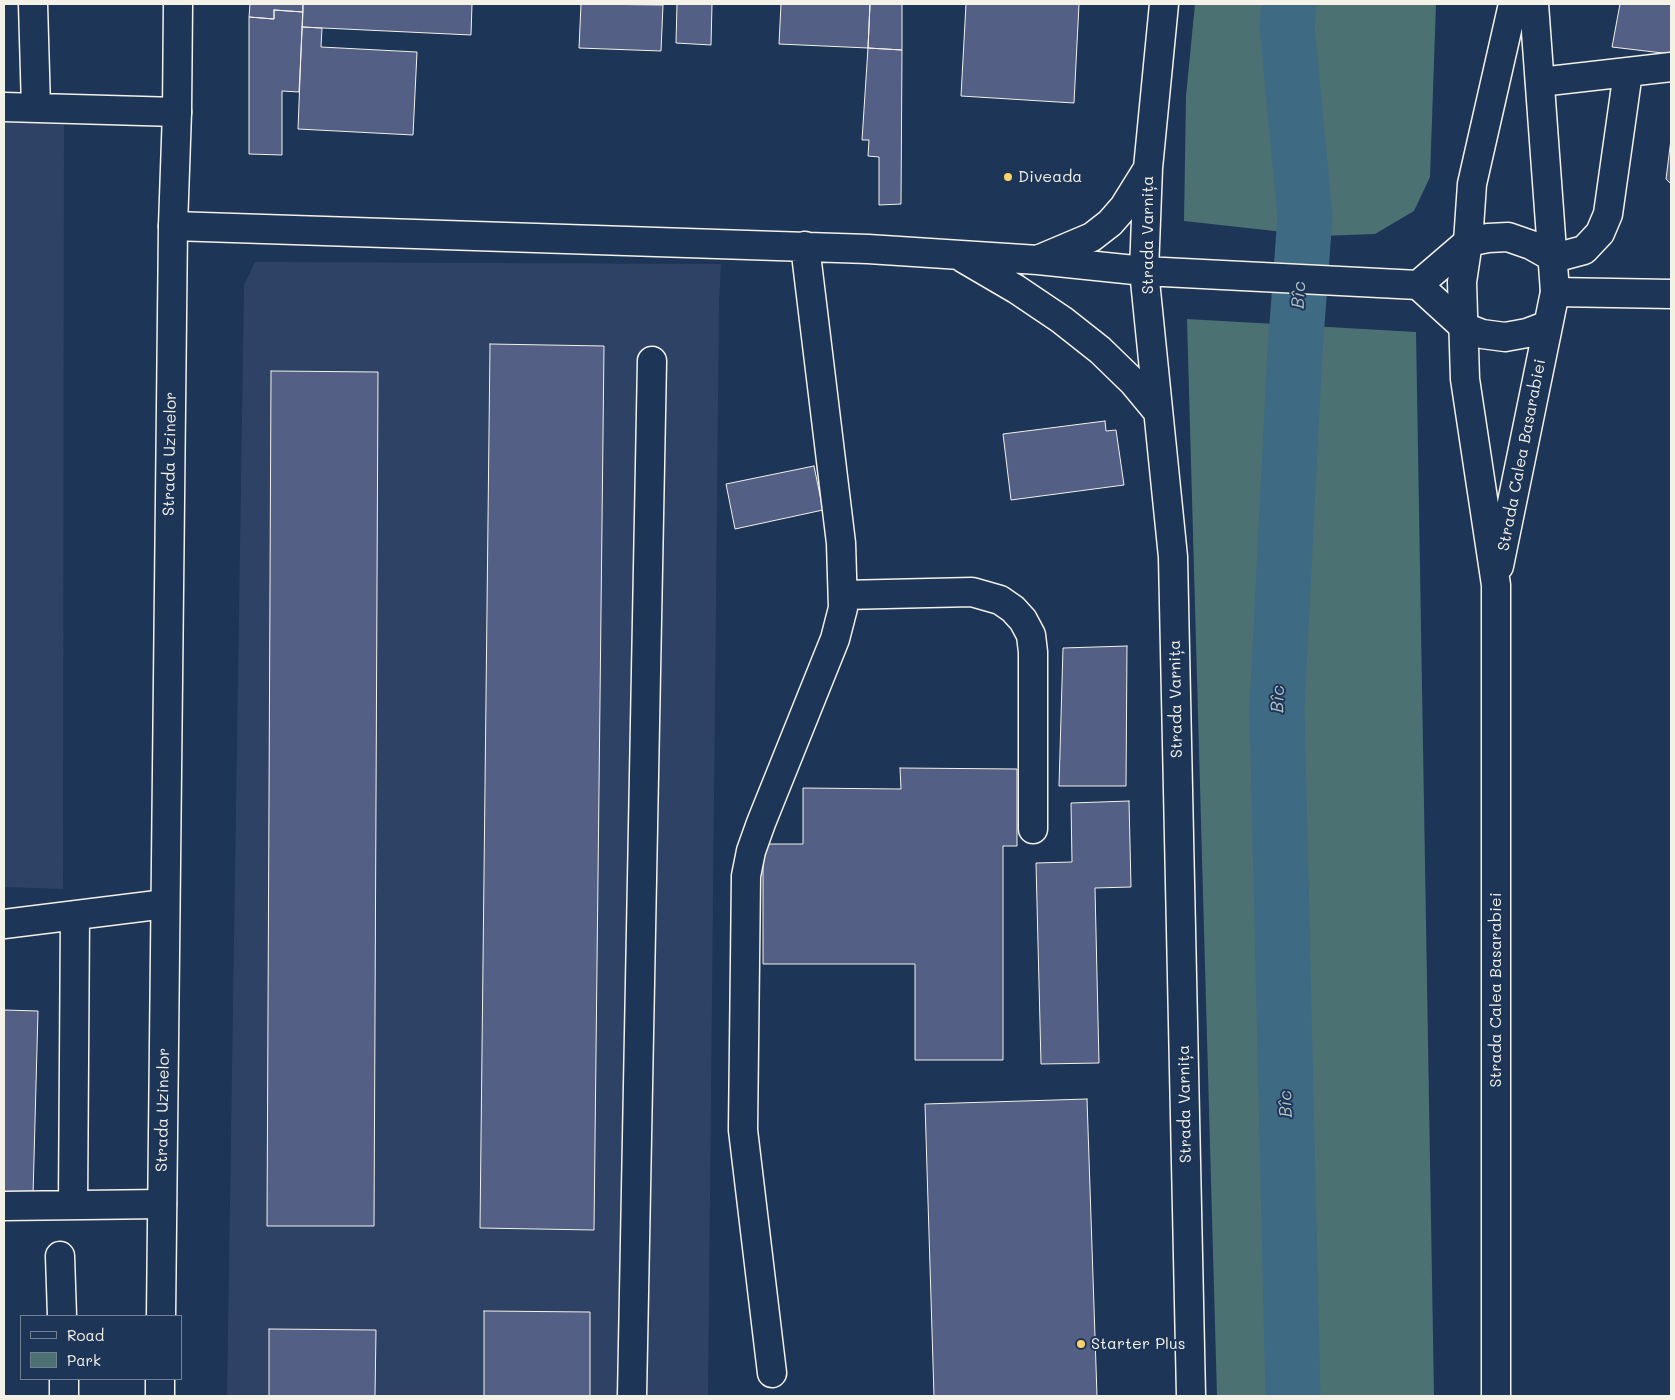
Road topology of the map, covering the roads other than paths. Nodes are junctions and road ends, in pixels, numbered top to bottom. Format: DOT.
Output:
graph roads {
  1 [pos="34,4"];
  2 [pos="178,4"];
  3 [pos="1164,4"];
  4 [pos="1513,4"];
  5 [pos="1534,4"];
  6 [pos="1671,66"];
  7 [pos="1628,72"];
  8 [pos="1540,82"];
  9 [pos="4,107"];
  10 [pos="36,108"];
  11 [pos="177,112"];
  12 [pos="1148,168"];
  13 [pos="173,226"];
  14 [pos="1468,242"];
  15 [pos="805,246"];
  16 [pos="957,254"];
  17 [pos="1554,258"];
  18 [pos="1038,260"];
  19 [pos="1144,271"];
  20 [pos="1418,285"];
  21 [pos="1555,292"];
  22 [pos="1671,294"];
  23 [pos="1548,325"];
  24 [pos="1464,327"];
  25 [pos="652,361"];
  26 [pos="1158,412"];
  27 [pos="1496,584"];
  28 [pos="843,594"];
  29 [pos="1033,829"];
  30 [pos="165,904"];
  31 [pos="75,915"];
  32 [pos="5,926"];
  33 [pos="162,1204"];
  34 [pos="73,1205"];
  35 [pos="4,1206"];
  36 [pos="60,1256"];
  37 [pos="62,1315"];
  38 [pos="161,1315"];
  39 [pos="772,1373"];
  40 [pos="64,1380"];
  41 [pos="160,1380"];
  42 [pos="64,1396"];
  43 [pos="160,1396"];
  44 [pos="632,1396"];
  45 [pos="1191,1396"];
  46 [pos="1496,1396"];
  1 -- 10 [label="main road"];
  2 -- 11 [label="main road, Strada Uzinelor"];
  3 -- 12 [label="main road, Strada Varnița"];
  4 -- 14 [label="main road, Strada Calea Basarabiei"];
  5 -- 8 [label="main road, Strada Calea Basarabiei"];
  6 -- 7 [label="main road"];
  7 -- 8 [label="main road"];
  7 -- 17 [label="main road"];
  8 -- 17 [label="main road, Strada Calea Basarabiei"];
  9 -- 10 [label="main road"];
  10 -- 11 [label="main road"];
  11 -- 13 [label="main road, Strada Uzinelor"];
  12 -- 18 [label="main road"];
  12 -- 19 [label="main road, Strada Varnița"];
  13 -- 15 [label="main road"];
  13 -- 30 [label="main road, Strada Uzinelor"];
  14 -- 17 [label="main road"];
  14 -- 20 [label="main road"];
  14 -- 24 [label="main road, Strada Calea Basarabiei"];
  15 -- 16 [label="main road"];
  15 -- 28 [label="main road"];
  16 -- 18 [label="main road"];
  16 -- 26 [label="main road"];
  17 -- 21 [label="main road, Strada Calea Basarabiei"];
  18 -- 19 [label="main road"];
  19 -- 20 [label="main road"];
  19 -- 26 [label="main road, Strada Varnița"];
  20 -- 24 [label="main road"];
  21 -- 22 [label="main road"];
  21 -- 23 [label="main road, Strada Calea Basarabiei"];
  23 -- 24 [label="main road"];
  23 -- 27 [label="main road, Strada Calea Basarabiei"];
  24 -- 27 [label="main road, Strada Calea Basarabiei"];
  25 -- 44 [label="main road"];
  26 -- 45 [label="main road, Strada Varnița"];
  27 -- 46 [label="main road, Strada Calea Basarabiei"];
  28 -- 29 [label="main road"];
  28 -- 39 [label="main road"];
  30 -- 31 [label="main road"];
  30 -- 33 [label="main road, Strada Uzinelor"];
  31 -- 32 [label="main road"];
  31 -- 34 [label="main road"];
  33 -- 34 [label="main road"];
  33 -- 38 [label="main road, Strada Uzinelor"];
  34 -- 35 [label="main road"];
  36 -- 37 [label="main road"];
  40 -- 42 [label="main road"];
  41 -- 43 [label="main road"];
}
